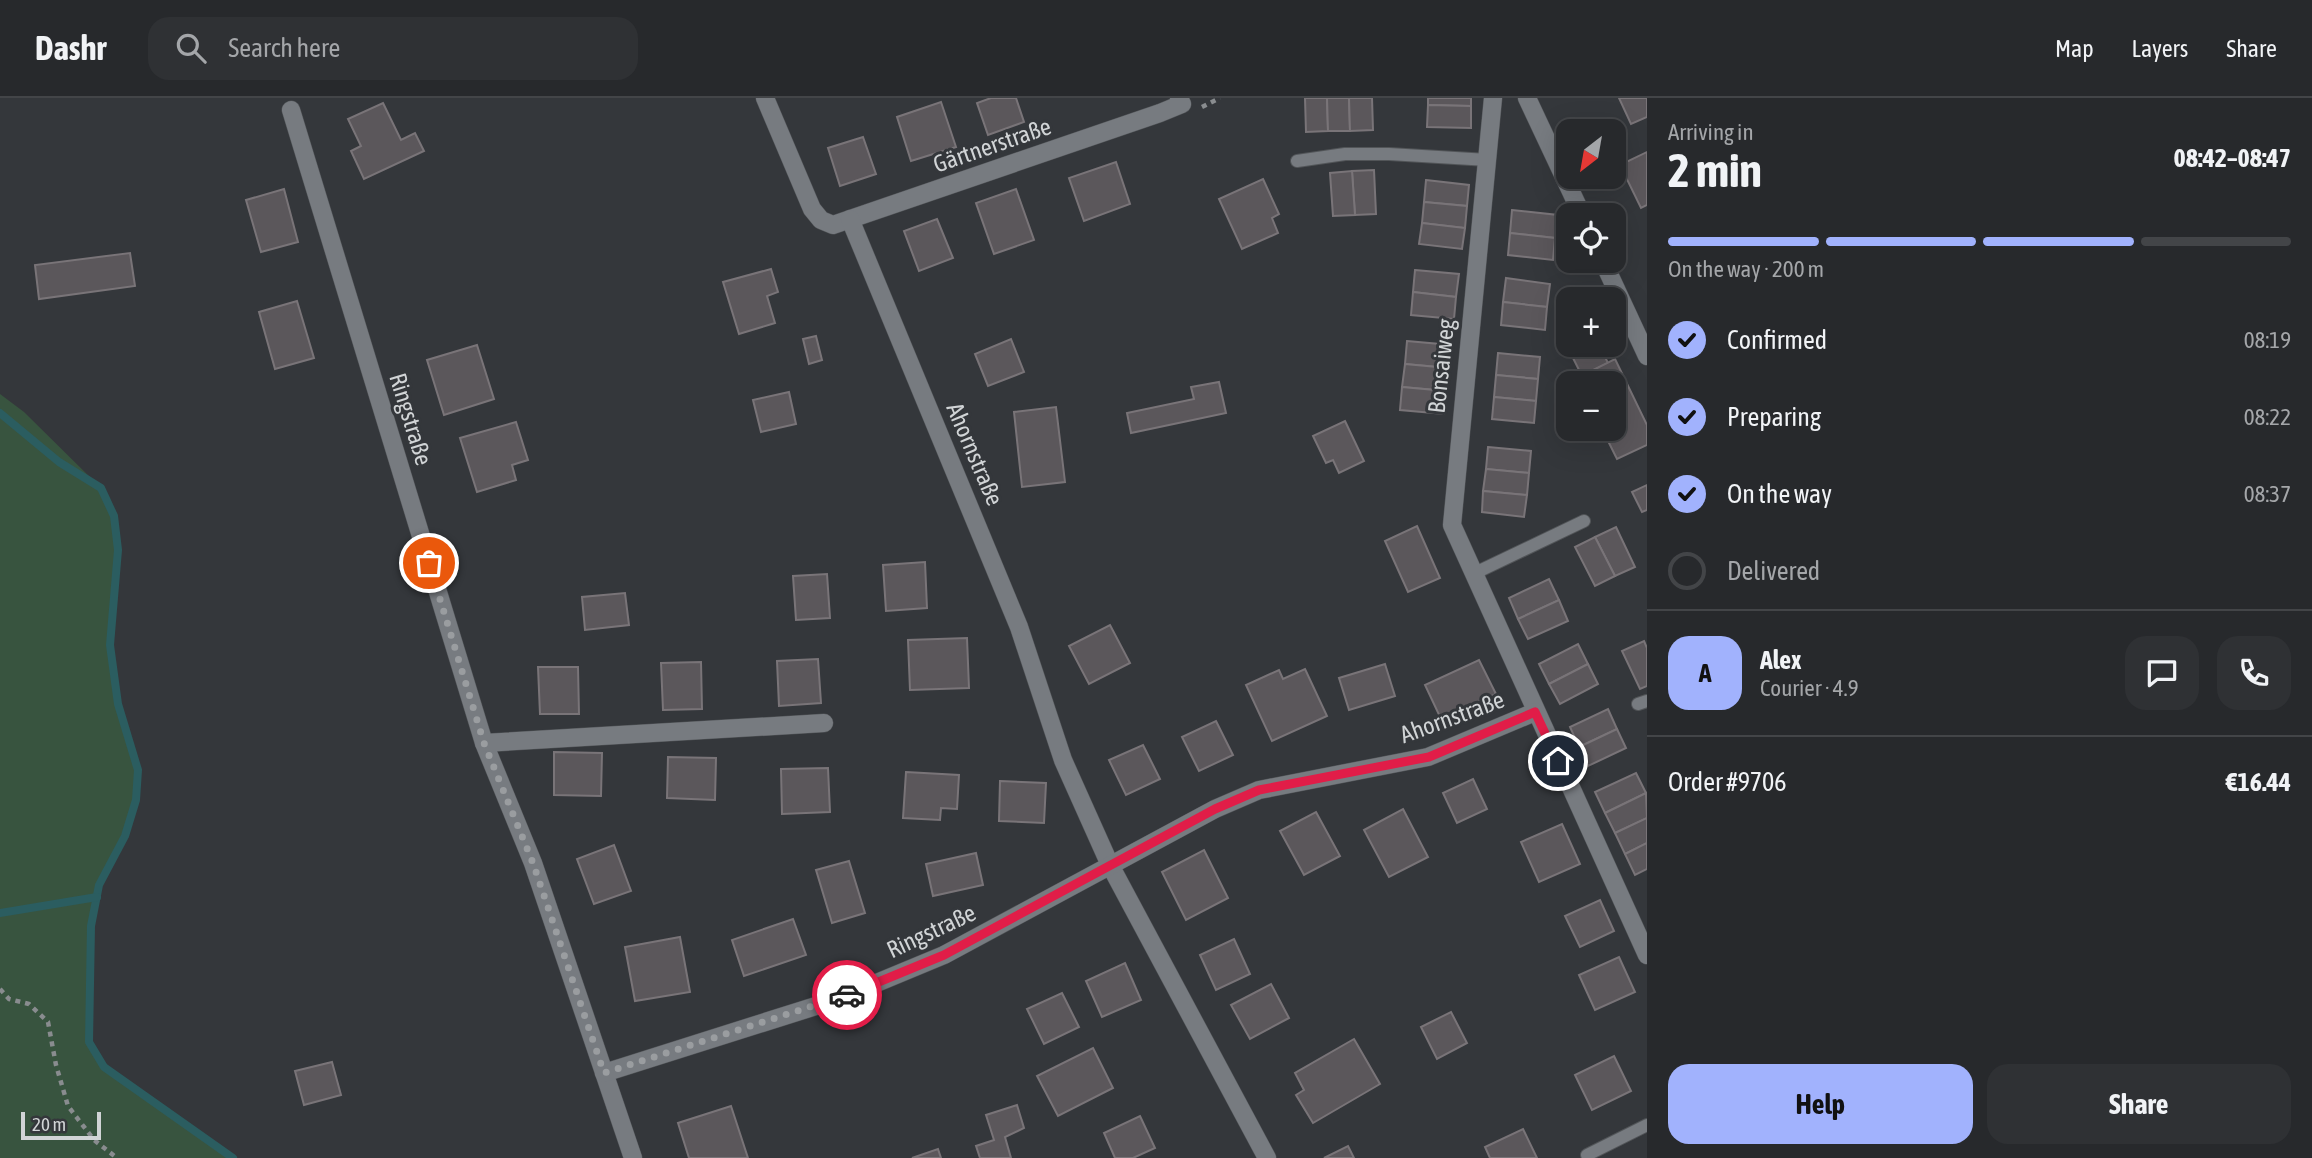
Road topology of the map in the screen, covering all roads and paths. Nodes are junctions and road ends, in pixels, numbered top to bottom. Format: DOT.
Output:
graph roads {
  1 [pos="765,98"];
  2 [pos="1179,98"];
  3 [pos="1493,98"];
  4 [pos="1527,98"];
  5 [pos="291,110"];
  6 [pos="1488,160"];
  7 [pos="1297,161"];
  8 [pos="1576,203"];
  9 [pos="850,219"];
  10 [pos="1609,273"];
  11 [pos="1647,356"];
  12 [pos="1584,521"];
  13 [pos="1473,574"];
  14 [pos="1535,712"];
  15 [pos="824,723"];
  16 [pos="484,743"];
  17 [pos="1110,865"];
  18 [pos="1647,955"];
  19 [pos="0,989"];
  20 [pos="604,1073"];
  21 [pos="1647,1125"];
  22 [pos="1587,1155"];
  23 [pos="117,1158"];
  24 [pos="633,1158"];
  25 [pos="1267,1158"];
  1 -- 9 [label="street"];
  2 -- 9 [label="street, Gärtnerstraße"];
  3 -- 6 [label="street, Bonsaiweg"];
  4 -- 8 [label="street"];
  5 -- 16 [label="street, Ringstraße"];
  6 -- 7 [label="lane"];
  6 -- 13 [label="street, Bonsaiweg"];
  9 -- 17 [label="street, Ahornstraße"];
  10 -- 11 [label="street"];
  12 -- 13 [label="lane"];
  13 -- 14 [label="street, Bonsaiweg"];
  14 -- 17 [label="street, Ahornstraße"];
  14 -- 18 [label="street, Bonsaiweg"];
  15 -- 16 [label="street"];
  16 -- 20 [label="street, Ringstraße"];
  17 -- 20 [label="street, Ringstraße"];
  17 -- 25 [label="street, Ahornstraße"];
  19 -- 23 [label="path"];
  20 -- 24 [label="street, Ringstraße"];
  21 -- 22 [label="lane"];
}
